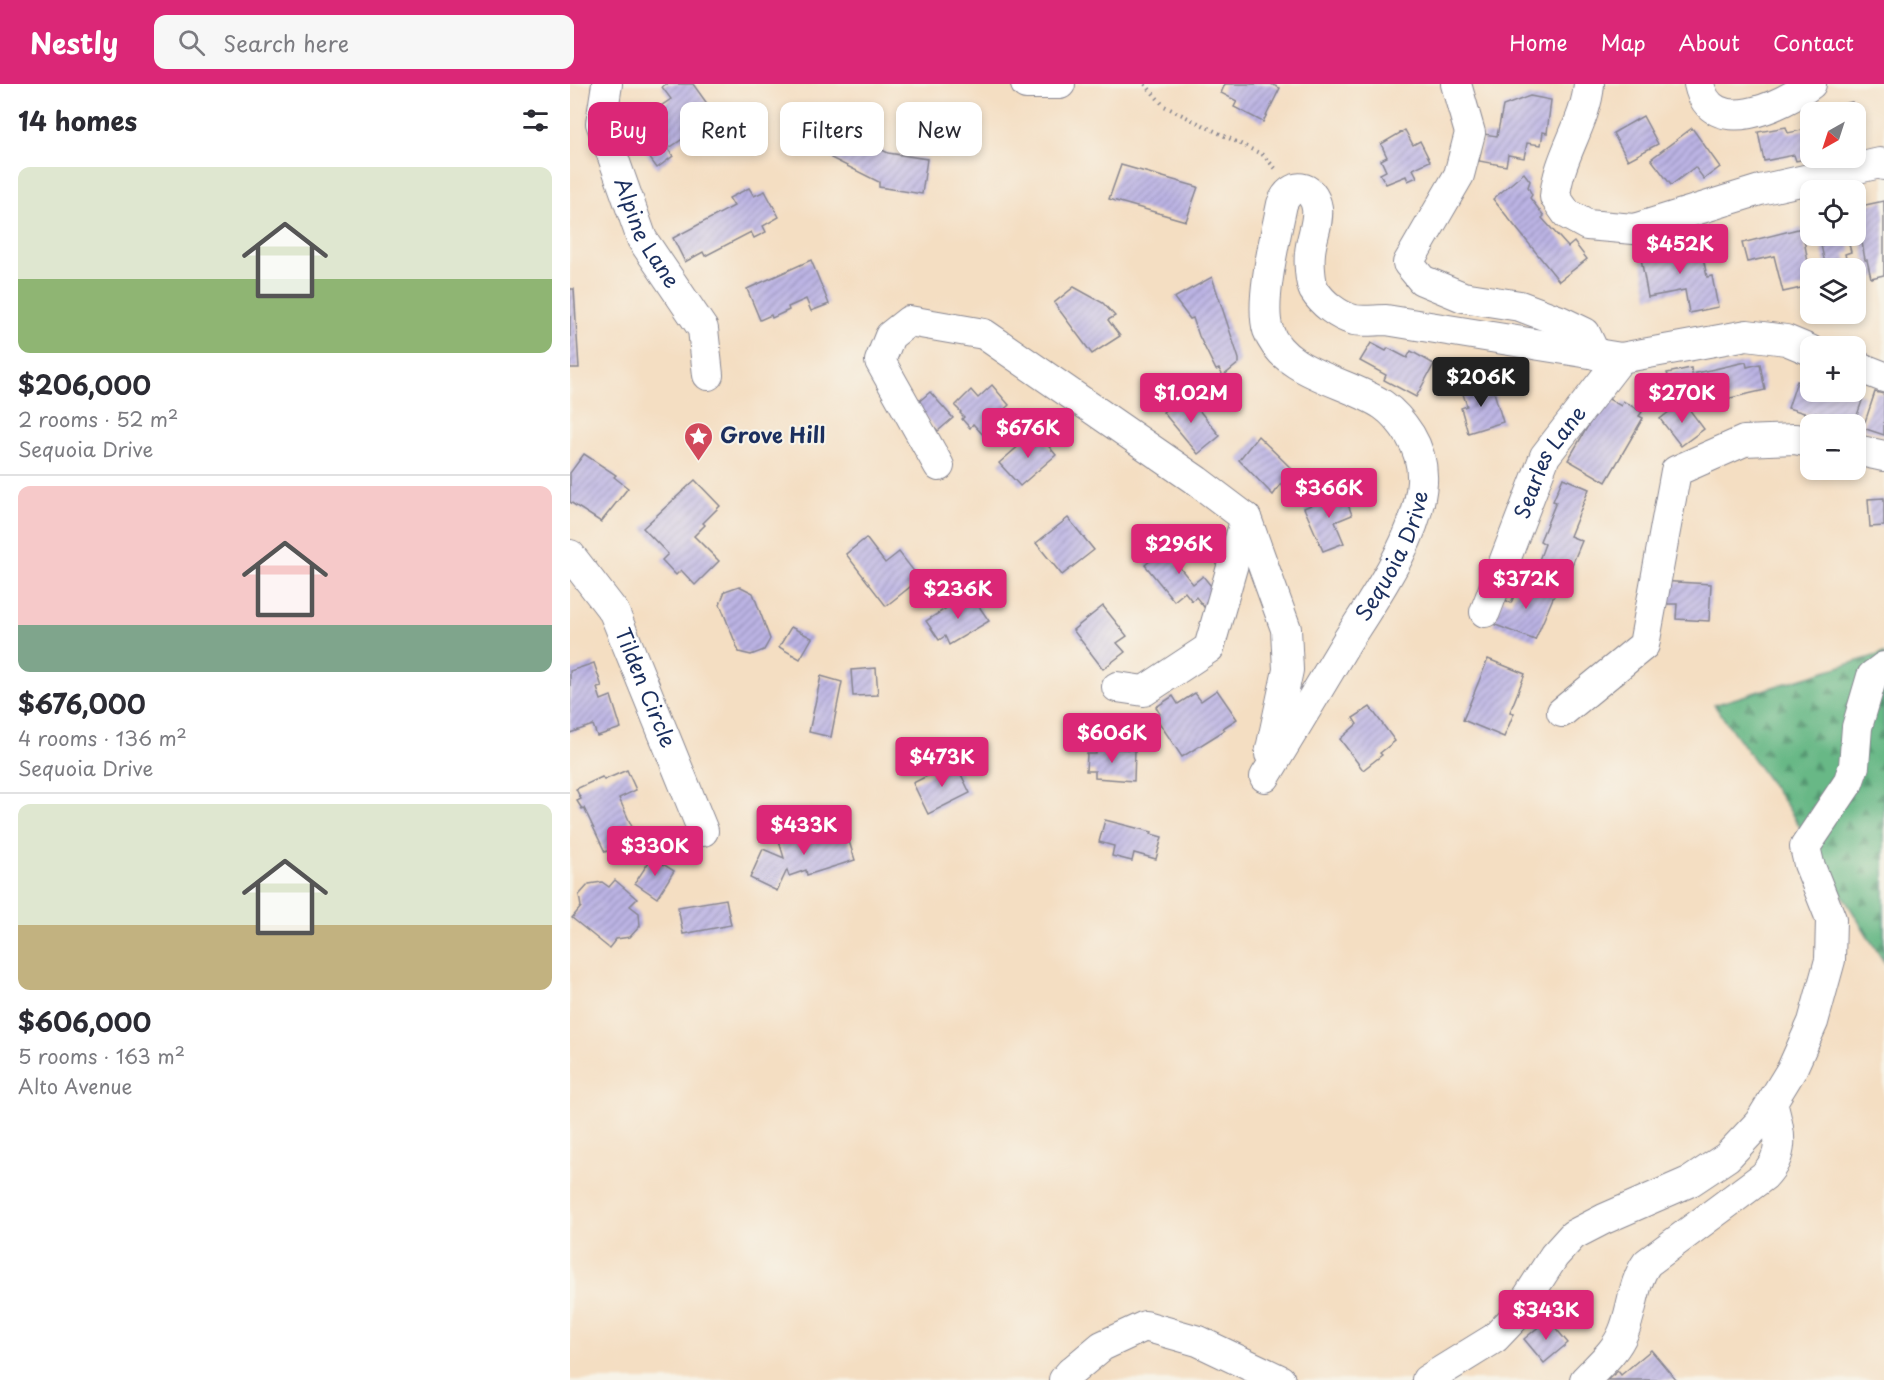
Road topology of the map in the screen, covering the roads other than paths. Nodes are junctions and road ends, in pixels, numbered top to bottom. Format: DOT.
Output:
graph roads {
  1 [pos="607,84"];
  2 [pos="1026,84"];
  3 [pos="1059,84"];
  4 [pos="1456,84"];
  5 [pos="1589,84"];
  6 [pos="1699,84"];
  7 [pos="1811,84"];
  8 [pos="1884,165"];
  9 [pos="1800,346"];
  10 [pos="1608,356"];
  11 [pos="1866,370"];
  12 [pos="708,375"];
  13 [pos="1884,377"];
  14 [pos="1800,439"];
  15 [pos="1866,452"];
  16 [pos="1884,456"];
  17 [pos="939,466"];
  18 [pos="1246,518"];
  19 [pos="570,555"];
  20 [pos="1485,612"];
  21 [pos="1884,667"];
  22 [pos="1117,687"];
  23 [pos="1562,712"];
  24 [pos="704,831"];
  25 [pos="1772,1102"];
  26 [pos="1064,1380"];
  27 [pos="1280,1380"];
  28 [pos="1427,1380"];
  29 [pos="1585,1380"];
  1 -- 12 [label="street, Alpine Lane"];
  2 -- 3 [label="street"];
  4 -- 10 [label="street"];
  5 -- 8 [label="street"];
  6 -- 7 [label="street"];
  9 -- 10 [label="street"];
  10 -- 18 [label="street, Sequoia Drive"];
  10 -- 20 [label="street, Searles Lane"];
  11 -- 13 [label="street"];
  14 -- 23 [label="street"];
  15 -- 16 [label="street"];
  17 -- 18 [label="street"];
  18 -- 22 [label="street"];
  19 -- 24 [label="street, Tilden Circle"];
  21 -- 25 [label="street"];
  25 -- 28 [label="street"];
  25 -- 29 [label="street"];
  26 -- 27 [label="street"];
}
